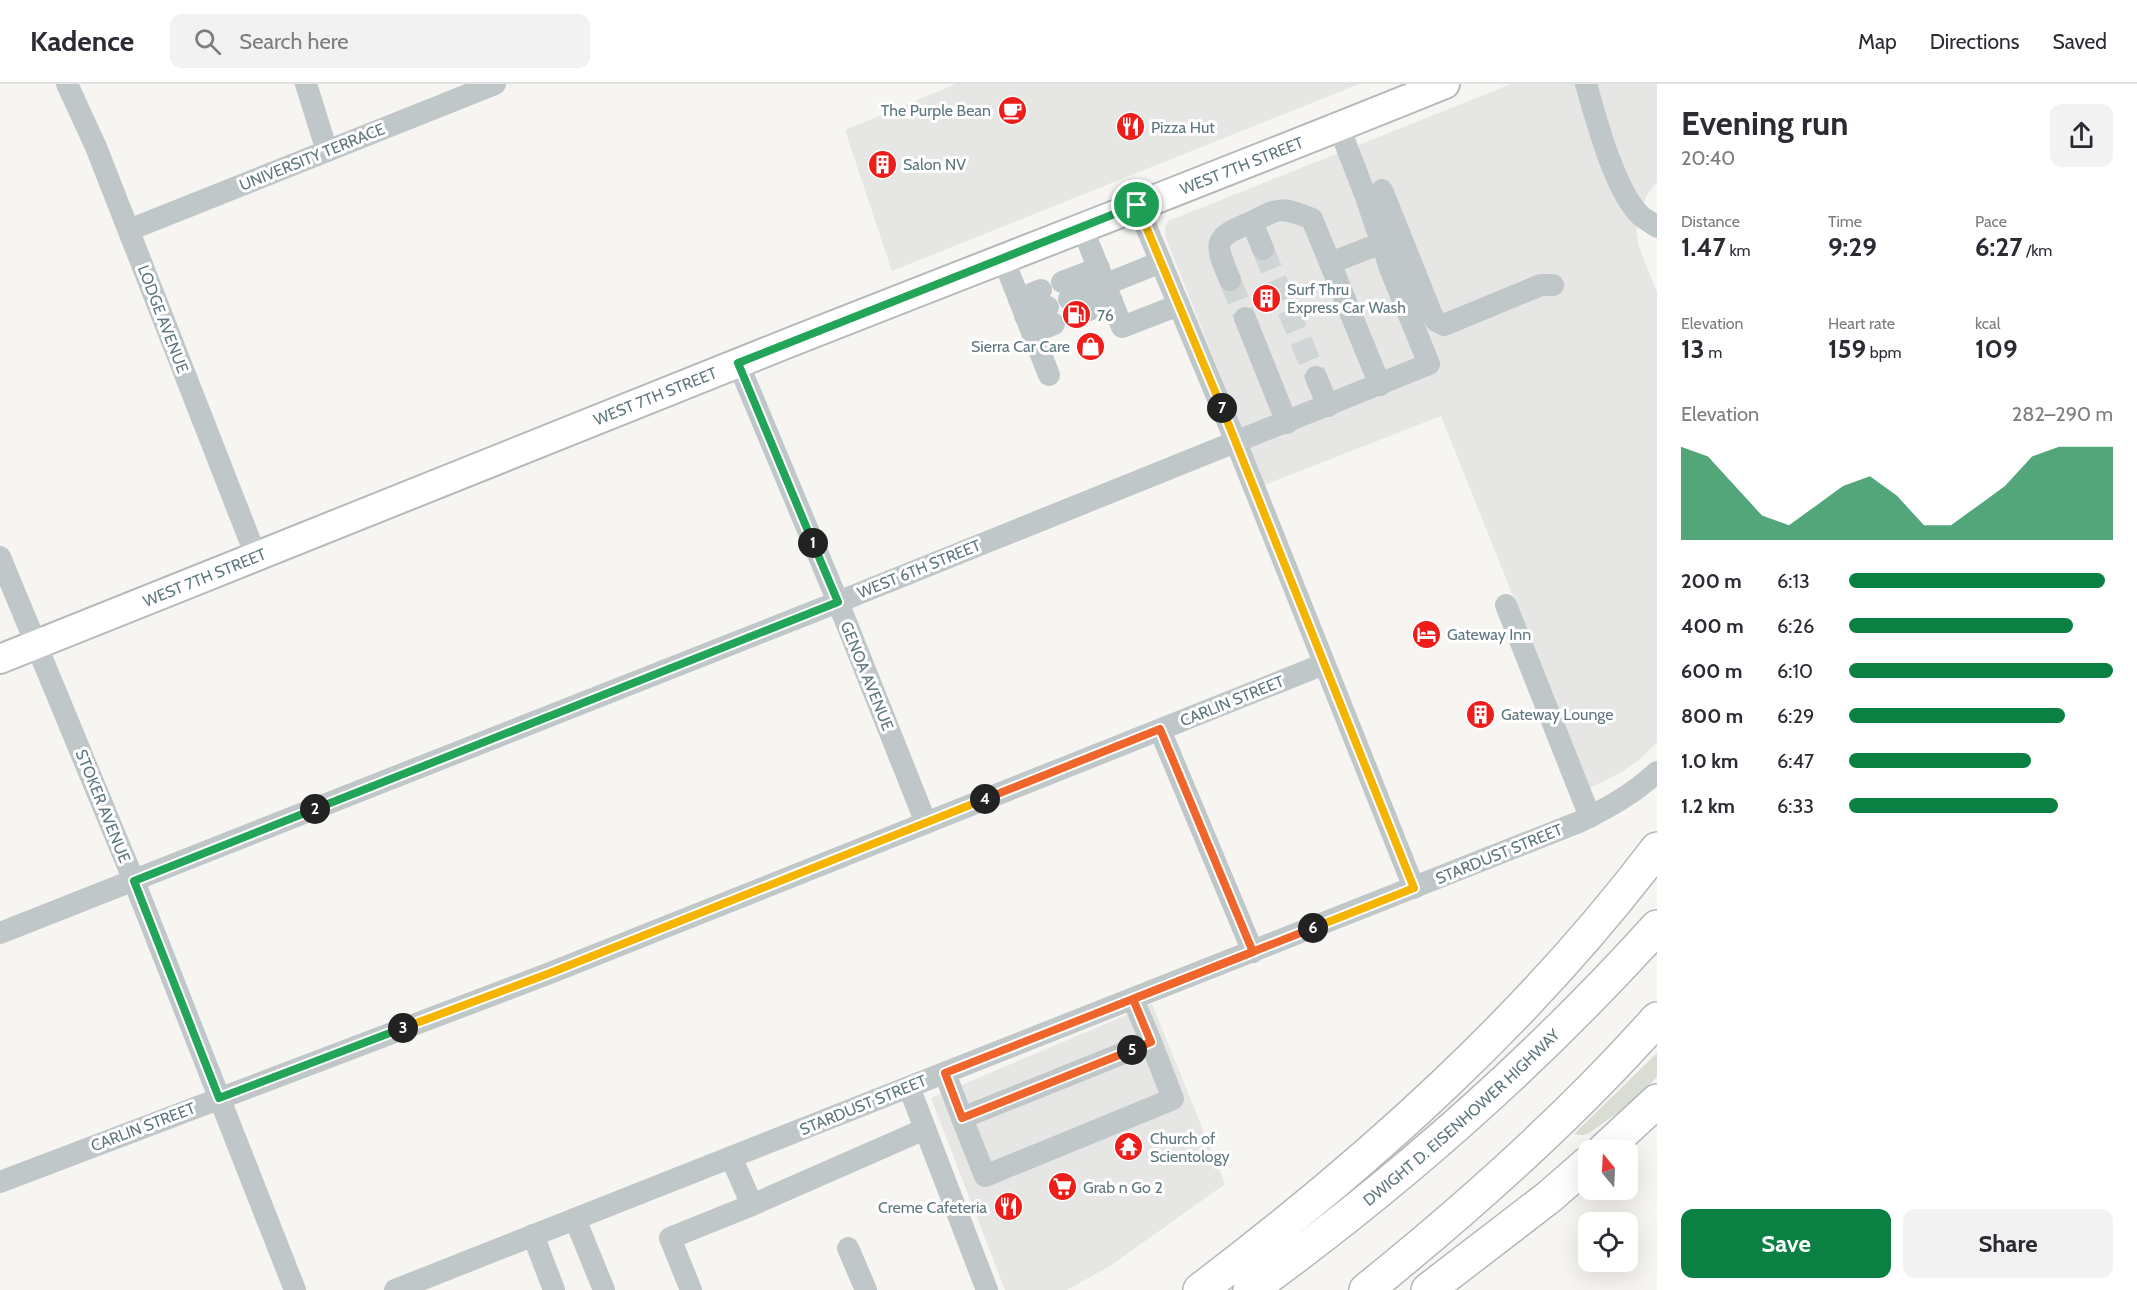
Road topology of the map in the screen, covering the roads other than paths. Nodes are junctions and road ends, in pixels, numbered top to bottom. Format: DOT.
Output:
graph roads {
  1 [pos="67,84"];
  2 [pos="306,84"];
  3 [pos="495,84"];
  4 [pos="1445,84"];
  5 [pos="1586,84"];
  6 [pos="1339,127"];
  7 [pos="327,151"];
  8 [pos="1382,190"];
  9 [pos="1137,205"];
  10 [pos="1252,222"];
  11 [pos="1082,227"];
  12 [pos="1657,227"];
  13 [pos="129,230"];
  14 [pos="1382,243"];
  15 [pos="1263,249"];
  16 [pos="1003,258"];
  17 [pos="1161,262"];
  18 [pos="1330,264"];
  19 [pos="1230,280"];
  20 [pos="1105,284"];
  21 [pos="1553,285"];
  22 [pos="1058,303"];
  23 [pos="1179,305"];
  24 [pos="1025,316"];
  25 [pos="1245,318"];
  26 [pos="738,363"];
  27 [pos="1049,375"];
  28 [pos="1316,377"];
  29 [pos="1380,385"];
  30 [pos="1328,406"];
  31 [pos="1287,423"];
  32 [pos="1236,442"];
  33 [pos="256,556"];
  34 [pos="0,557"];
  35 [pos="838,602"];
  36 [pos="1506,605"];
  37 [pos="36,644"];
  38 [pos="0,659"];
  39 [pos="1324,664"];
  40 [pos="1160,729"];
  41 [pos="1657,772"];
  42 [pos="1590,817"];
  43 [pos="926,823"];
  44 [pos="1657,849"];
  45 [pos="134,881"];
  46 [pos="1414,888"];
  47 [pos="1657,927"];
  48 [pos="0,933"];
  49 [pos="1253,952"];
  50 [pos="1133,999"];
  51 [pos="1657,1019"];
  52 [pos="1151,1042"];
  53 [pos="945,1073"];
  54 [pos="909,1087"];
  55 [pos="219,1098"];
  56 [pos="1657,1101"];
  57 [pos="962,1118"];
  58 [pos="925,1129"];
  59 [pos="1615,1140"];
  60 [pos="731,1157"];
  61 [pos="1578,1172"];
  62 [pos="0,1182"];
  63 [pos="752,1205"];
  64 [pos="576,1219"];
  65 [pos="533,1235"];
  66 [pos="848,1248"];
  67 [pos="407,1288"];
  68 [pos="295,1290"];
  69 [pos="554,1290"];
  70 [pos="604,1290"];
  71 [pos="691,1290"];
  72 [pos="866,1290"];
  73 [pos="987,1290"];
  74 [pos="1200,1290"];
  75 [pos="1250,1290"];
  76 [pos="1366,1290"];
  77 [pos="1428,1290"];
  1 -- 13 [label="street, LODGE AVENUE"];
  2 -- 7 [label="street"];
  3 -- 7 [label="street, UNIVERSITY TERRACE"];
  4 -- 6 [label="main road, WEST 7TH STREET"];
  5 -- 12 [label="street"];
  6 -- 9 [label="main road, WEST 7TH STREET"];
  6 -- 14 [label="street"];
  7 -- 13 [label="street, UNIVERSITY TERRACE"];
  8 -- 21 [label="street"];
  9 -- 11 [label="main road, WEST 7TH STREET"];
  9 -- 17 [label="street"];
  10 -- 15 [label="street"];
  10 -- 18 [label="street"];
  10 -- 19 [label="street"];
  11 -- 16 [label="main road, WEST 7TH STREET"];
  11 -- 20 [label="street"];
  13 -- 33 [label="street, LODGE AVENUE"];
  14 -- 18 [label="street"];
  14 -- 29 [label="street, WEST 6TH STREET"];
  16 -- 24 [label="street"];
  16 -- 26 [label="main road, WEST 7TH STREET"];
  17 -- 20 [label="street"];
  17 -- 23 [label="street"];
  18 -- 29 [label="street"];
  20 -- 22 [label="street"];
  20 -- 23 [label="street"];
  22 -- 24 [label="street"];
  22 -- 24 [label="street"];
  23 -- 32 [label="street"];
  24 -- 27 [label="street"];
  25 -- 31 [label="street"];
  26 -- 33 [label="main road, WEST 7TH STREET"];
  26 -- 35 [label="street, GENOA AVENUE"];
  28 -- 30 [label="street"];
  29 -- 30 [label="street, WEST 6TH STREET"];
  30 -- 31 [label="street, WEST 6TH STREET"];
  31 -- 32 [label="street, WEST 6TH STREET"];
  32 -- 35 [label="street, WEST 6TH STREET"];
  32 -- 39 [label="street"];
  33 -- 37 [label="main road, WEST 7TH STREET"];
  34 -- 37 [label="street, STOKER AVENUE"];
  35 -- 43 [label="street, GENOA AVENUE"];
  35 -- 45 [label="street, WEST 6TH STREET"];
  36 -- 42 [label="street"];
  37 -- 38 [label="main road, WEST 7TH STREET"];
  37 -- 45 [label="street, STOKER AVENUE"];
  39 -- 40 [label="street, CARLIN STREET"];
  39 -- 46 [label="street"];
  40 -- 43 [label="street, CARLIN STREET"];
  40 -- 49 [label="street"];
  41 -- 42 [label="street, STARDUST STREET"];
  42 -- 46 [label="street, STARDUST STREET"];
  43 -- 55 [label="street, CARLIN STREET"];
  44 -- 74 [label="highway"];
  45 -- 48 [label="street, WEST 6TH STREET"];
  45 -- 55 [label="street, STOKER AVENUE"];
  46 -- 49 [label="street, STARDUST STREET"];
  47 -- 75 [label="highway, DWIGHT D. EISENHOWER HIGHWAY"];
  49 -- 50 [label="street, STARDUST STREET"];
  50 -- 52 [label="street"];
  50 -- 53 [label="street, STARDUST STREET"];
  51 -- 76 [label="highway"];
  52 -- 57 [label="street"];
  52 -- 57 [label="street"];
  53 -- 54 [label="street, STARDUST STREET"];
  53 -- 57 [label="street"];
  54 -- 58 [label="street"];
  54 -- 60 [label="street, STARDUST STREET"];
  55 -- 62 [label="street, CARLIN STREET"];
  55 -- 68 [label="street, STOKER AVENUE"];
  56 -- 59 [label="highway"];
  58 -- 63 [label="street"];
  58 -- 73 [label="street"];
  60 -- 63 [label="street"];
  60 -- 64 [label="street, STARDUST STREET"];
  61 -- 77 [label="highway"];
  63 -- 71 [label="street"];
  64 -- 65 [label="street, STARDUST STREET"];
  64 -- 70 [label="street"];
  65 -- 67 [label="street, STARDUST STREET"];
  65 -- 69 [label="street"];
  66 -- 72 [label="street"];
}
